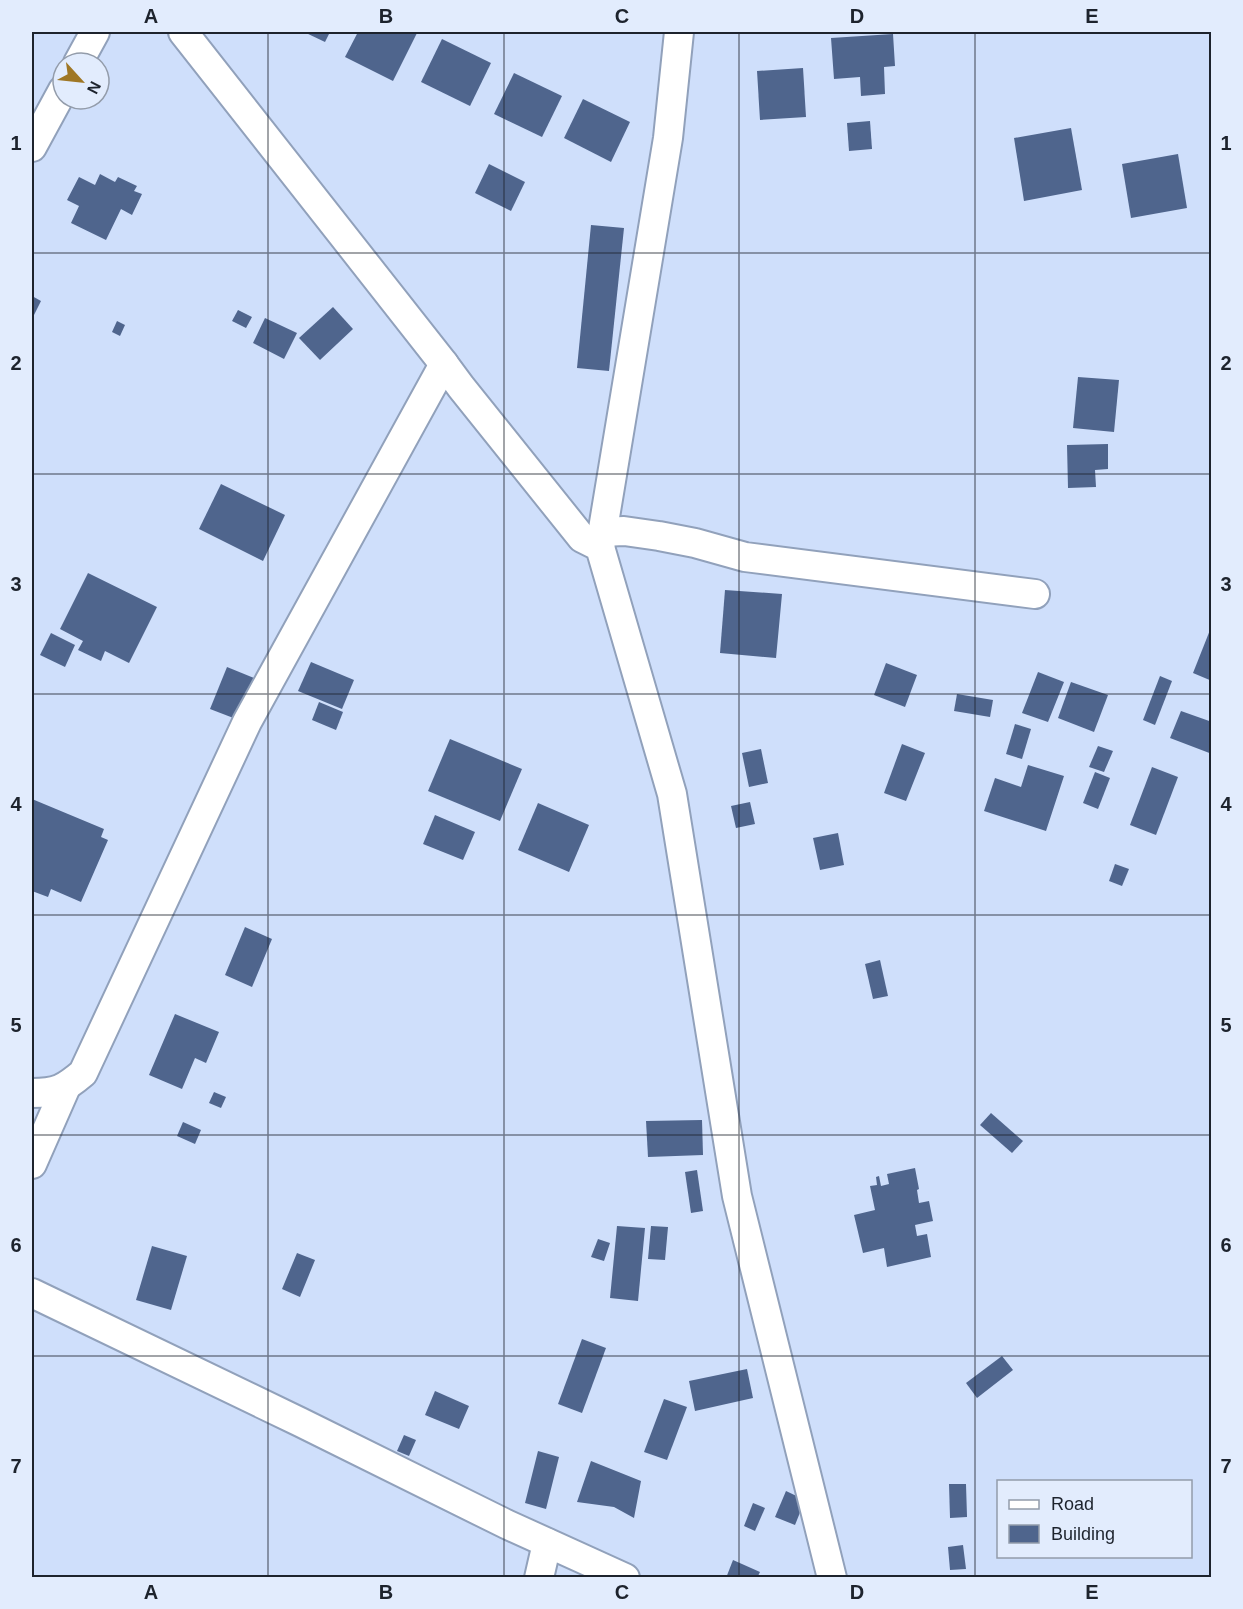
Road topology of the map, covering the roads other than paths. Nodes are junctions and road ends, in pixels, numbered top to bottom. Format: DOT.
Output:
graph roads {
  1 [pos="95,32"];
  2 [pos="185,32"];
  3 [pos="679,32"];
  4 [pos="85,51"];
  5 [pos="52,111"];
  6 [pos="32,147"];
  7 [pos="444,363"];
  8 [pos="601,540"];
  9 [pos="1035,594"];
  10 [pos="65,1089"];
  11 [pos="32,1093"];
  12 [pos="32,1164"];
  13 [pos="32,1293"];
  14 [pos="547,1543"];
  15 [pos="539,1578"];
  16 [pos="625,1578"];
  17 [pos="832,1578"];
  1 -- 4 [label="street"];
  2 -- 7 [label="street"];
  3 -- 8 [label="street"];
  5 -- 6 [label="street"];
  7 -- 8 [label="street"];
  7 -- 10 [label="street"];
  8 -- 9 [label="street"];
  8 -- 17 [label="street"];
  10 -- 11 [label="street"];
  10 -- 12 [label="street"];
  13 -- 14 [label="street"];
  14 -- 15 [label="street"];
  14 -- 16 [label="street"];
}
